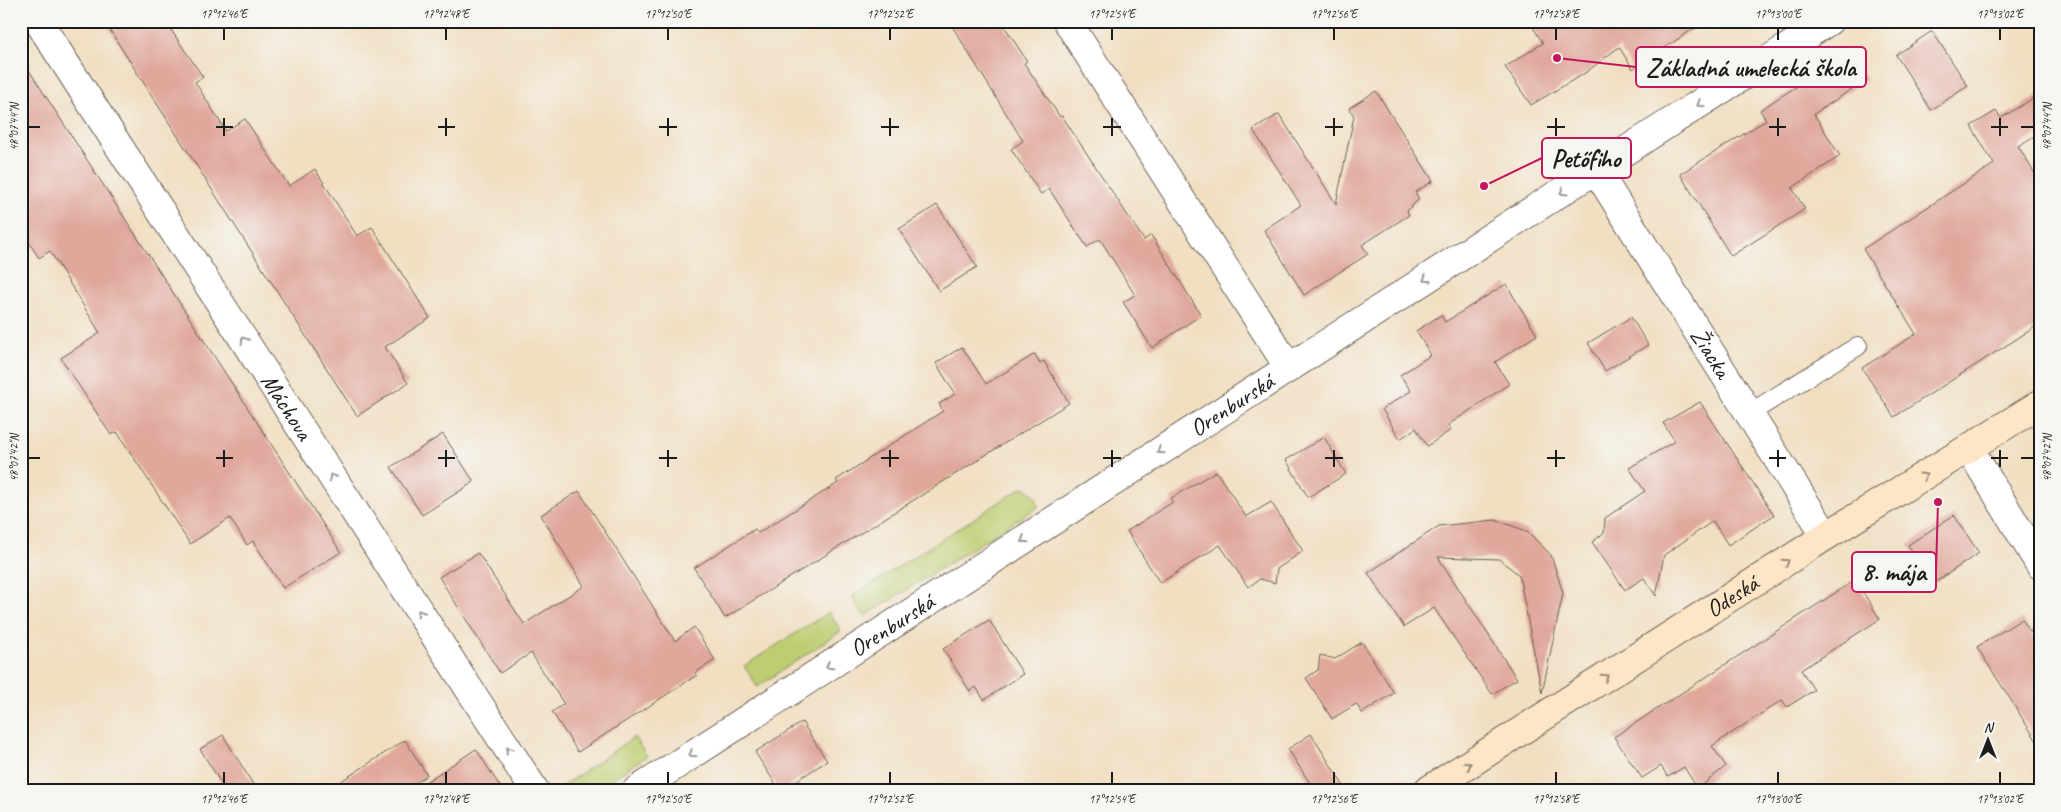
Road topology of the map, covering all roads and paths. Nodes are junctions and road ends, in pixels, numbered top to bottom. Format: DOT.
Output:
graph roads {
  1 [pos="38,21"];
  2 [pos="1067,21"];
  3 [pos="1829,21"];
  4 [pos="1596,170"];
  5 [pos="1858,346"];
  6 [pos="1289,368"];
  7 [pos="2040,404"];
  8 [pos="1750,413"];
  9 [pos="1969,448"];
  10 [pos="1826,536"];
  11 [pos="2040,565"];
  12 [pos="535,791"];
  13 [pos="636,791"];
  14 [pos="1427,791"];
  12 -- 1 [label="street, Máchova, one-way"];
  2 -- 6 [label="street"];
  3 -- 4 [label="street, Orenburská, one-way"];
  4 -- 6 [label="street, Orenburská, one-way"];
  4 -- 8 [label="street, Žiacka"];
  5 -- 8 [label="lane"];
  6 -- 13 [label="street, Orenburská, one-way"];
  7 -- 9 [label="street, Odeská"];
  8 -- 10 [label="street, Žiacka"];
  10 -- 9 [label="street, Odeská, one-way"];
  9 -- 11 [label="street"];
  14 -- 10 [label="street, Odeská, one-way"];
}
